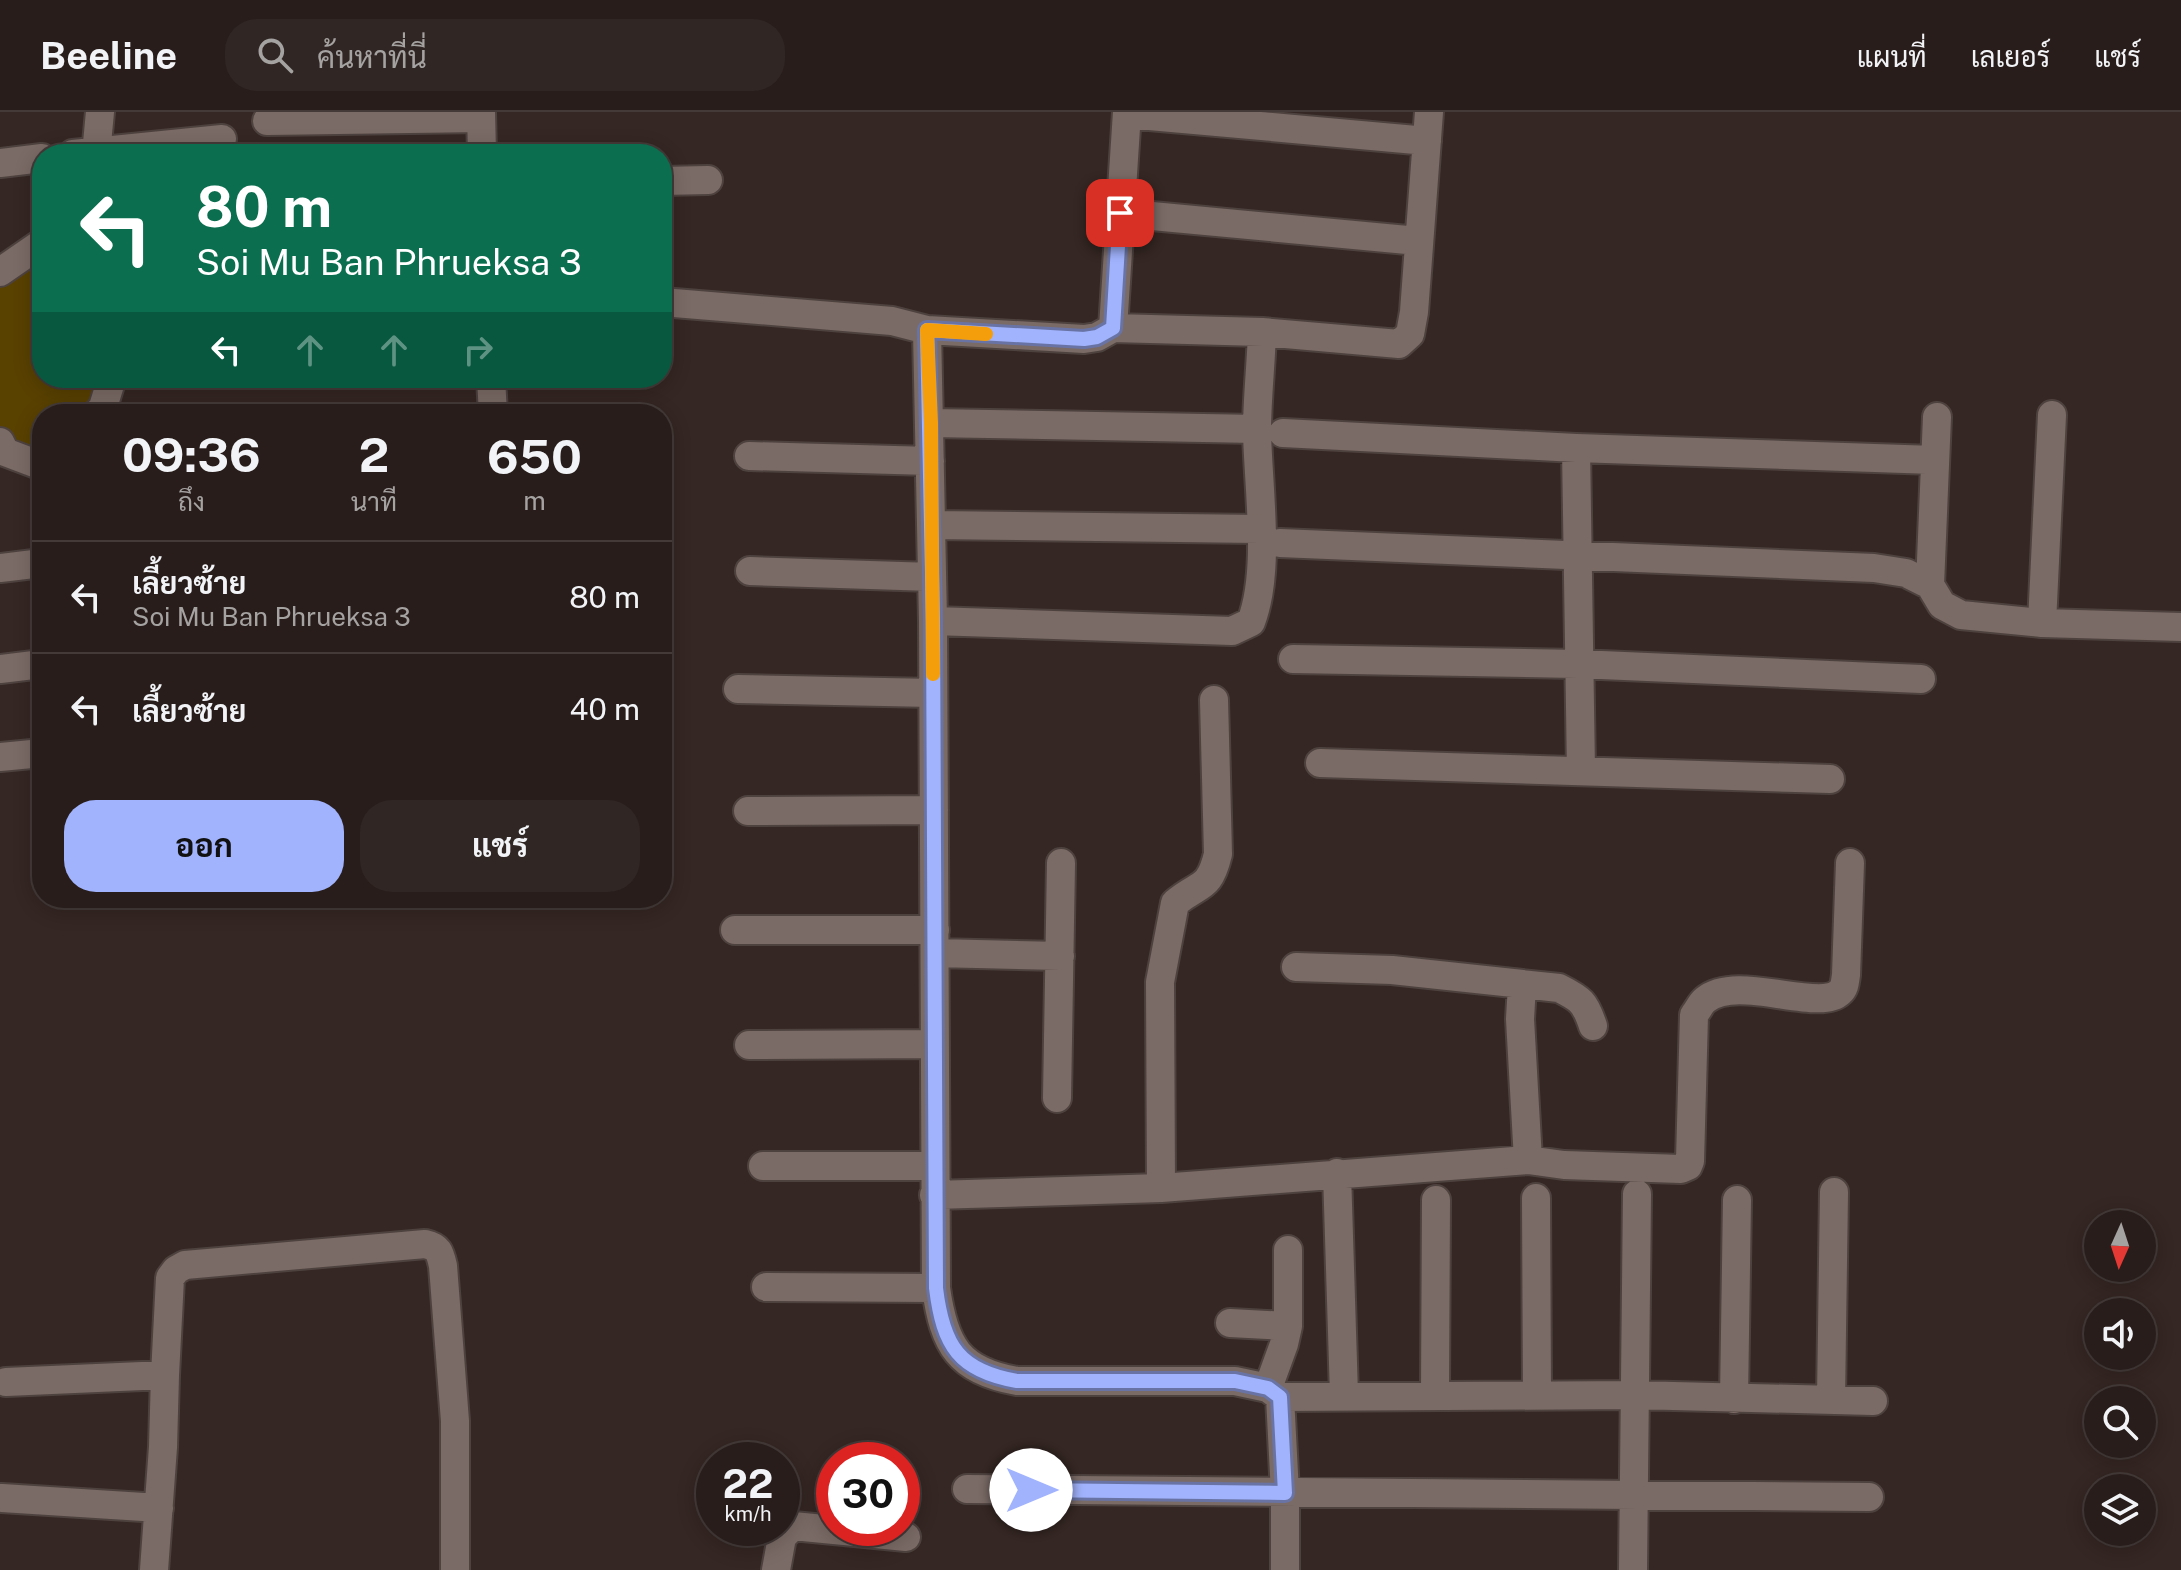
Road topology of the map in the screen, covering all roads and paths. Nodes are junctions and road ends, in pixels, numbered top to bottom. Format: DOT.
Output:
graph roads {
  1 [pos="1429,112"];
  2 [pos="1127,113"];
  3 [pos="97,114"];
  4 [pos="481,115"];
  5 [pos="267,121"];
  6 [pos="222,139"];
  7 [pos="1427,141"];
  8 [pos="90,144"];
  9 [pos="174,144"];
  10 [pos="482,144"];
  11 [pos="32,159"];
  12 [pos="0,163"];
  13 [pos="708,180"];
  14 [pos="672,181"];
  15 [pos="1120,213"];
  16 [pos="1418,241"];
  17 [pos="32,250"];
  18 [pos="0,272"];
  19 [pos="672,303"];
  20 [pos="1113,328"];
  21 [pos="927,330"];
  22 [pos="1262,332"];
  23 [pos="2052,415"];
  24 [pos="1937,417"];
  25 [pos="931,423"];
  26 [pos="1270,431"];
  27 [pos="1576,448"];
  28 [pos="2,450"];
  29 [pos="749,456"];
  30 [pos="1934,460"];
  31 [pos="930,461"];
  32 [pos="32,462"];
  33 [pos="932,525"];
  34 [pos="1270,536"];
  35 [pos="1578,555"];
  36 [pos="32,564"];
  37 [pos="0,568"];
  38 [pos="750,571"];
  39 [pos="932,577"];
  40 [pos="1930,585"];
  41 [pos="933,621"];
  42 [pos="2042,623"];
  43 [pos="2181,627"];
  44 [pos="1293,659"];
  45 [pos="1578,664"];
  46 [pos="32,665"];
  47 [pos="0,669"];
  48 [pos="1921,679"];
  49 [pos="738,689"];
  50 [pos="933,693"];
  51 [pos="1214,700"];
  52 [pos="32,754"];
  53 [pos="0,757"];
  54 [pos="1320,763"];
  55 [pos="1581,771"];
  56 [pos="1830,779"];
  57 [pos="934,810"];
  58 [pos="748,811"];
  59 [pos="1061,863"];
  60 [pos="1850,863"];
  61 [pos="735,930"];
  62 [pos="936,942"];
  63 [pos="1060,956"];
  64 [pos="1296,967"];
  65 [pos="1522,985"];
  66 [pos="1593,1026"];
  67 [pos="934,1044"];
  68 [pos="749,1045"];
  69 [pos="1057,1098"];
  70 [pos="1528,1160"];
  71 [pos="763,1166"];
  72 [pos="935,1166"];
  73 [pos="1337,1173"];
  74 [pos="1161,1188"];
  75 [pos="1834,1192"];
  76 [pos="1637,1194"];
  77 [pos="934,1195"];
  78 [pos="1536,1198"];
  79 [pos="1436,1200"];
  80 [pos="1737,1200"];
  81 [pos="1288,1250"];
  82 [pos="766,1287"];
  83 [pos="936,1288"];
  84 [pos="1230,1323"];
  85 [pos="1288,1326"];
  86 [pos="165,1375"];
  87 [pos="6,1382"];
  88 [pos="1274,1392"];
  89 [pos="1344,1395"];
  90 [pos="1435,1395"];
  91 [pos="1537,1395"];
  92 [pos="1635,1395"];
  93 [pos="1734,1399"];
  94 [pos="1831,1400"];
  95 [pos="1873,1401"];
  96 [pos="967,1489"];
  97 [pos="1285,1493"];
  98 [pos="1634,1497"];
  99 [pos="1869,1497"];
  100 [pos="2,1498"];
  101 [pos="159,1508"];
  102 [pos="816,1528"];
  103 [pos="154,1570"];
  104 [pos="455,1570"];
  105 [pos="776,1570"];
  106 [pos="1285,1570"];
  107 [pos="1633,1570"];
  1 -- 7 [label="street"];
  2 -- 7 [label="street"];
  2 -- 15 [label="street"];
  3 -- 8 [label="street"];
  4 -- 5 [label="street"];
  4 -- 10 [label="street"];
  6 -- 9 [label="street"];
  7 -- 16 [label="street"];
  11 -- 12 [label="street"];
  13 -- 14 [label="street"];
  15 -- 16 [label="street"];
  15 -- 20 [label="street"];
  16 -- 22 [label="street"];
  17 -- 18 [label="street"];
  19 -- 21 [label="street"];
  20 -- 21 [label="street"];
  20 -- 22 [label="street"];
  21 -- 25 [label="street"];
  22 -- 26 [label="street"];
  23 -- 42 [label="street"];
  24 -- 30 [label="street"];
  25 -- 26 [label="street"];
  25 -- 31 [label="street"];
  26 -- 27 [label="street"];
  26 -- 34 [label="street"];
  27 -- 30 [label="street"];
  27 -- 35 [label="street"];
  28 -- 32 [label="street"];
  29 -- 31 [label="street"];
  30 -- 40 [label="street"];
  31 -- 33 [label="street"];
  33 -- 34 [label="street"];
  33 -- 39 [label="street"];
  34 -- 35 [label="street"];
  34 -- 41 [label="street"];
  35 -- 40 [label="street"];
  35 -- 45 [label="street"];
  36 -- 37 [label="street"];
  38 -- 39 [label="street"];
  39 -- 41 [label="street"];
  40 -- 42 [label="street"];
  41 -- 50 [label="street"];
  42 -- 43 [label="street"];
  44 -- 45 [label="street"];
  45 -- 48 [label="street"];
  45 -- 55 [label="street"];
  46 -- 47 [label="street"];
  49 -- 50 [label="street"];
  50 -- 57 [label="street"];
  51 -- 74 [label="street"];
  52 -- 53 [label="street"];
  54 -- 55 [label="street"];
  55 -- 56 [label="street"];
  57 -- 58 [label="street"];
  57 -- 62 [label="street"];
  59 -- 63 [label="street"];
  60 -- 70 [label="street"];
  61 -- 62 [label="street"];
  62 -- 63 [label="street"];
  62 -- 67 [label="street"];
  63 -- 69 [label="street"];
  64 -- 65 [label="street"];
  65 -- 66 [label="street"];
  65 -- 70 [label="street"];
  67 -- 68 [label="street"];
  67 -- 72 [label="street"];
  70 -- 73 [label="street"];
  71 -- 72 [label="street"];
  72 -- 77 [label="street"];
  73 -- 74 [label="street"];
  73 -- 89 [label="street"];
  74 -- 77 [label="street"];
  75 -- 94 [label="street"];
  76 -- 92 [label="street"];
  77 -- 83 [label="street"];
  78 -- 91 [label="street"];
  79 -- 90 [label="street"];
  80 -- 93 [label="street"];
  81 -- 85 [label="street"];
  82 -- 83 [label="street"];
  83 -- 88 [label="street"];
  84 -- 85 [label="street"];
  85 -- 88 [label="street"];
  86 -- 87 [label="street"];
  86 -- 101 [label="street"];
  86 -- 104 [label="street"];
  88 -- 89 [label="street"];
  88 -- 97 [label="street"];
  89 -- 90 [label="street"];
  90 -- 91 [label="street"];
  91 -- 92 [label="street"];
  92 -- 93 [label="street"];
  92 -- 98 [label="street"];
  93 -- 94 [label="street"];
  94 -- 95 [label="street"];
  96 -- 97 [label="street"];
  97 -- 98 [label="street"];
  97 -- 106 [label="street"];
  98 -- 99 [label="street"];
  98 -- 107 [label="street"];
  100 -- 101 [label="street"];
  101 -- 103 [label="street"];
  102 -- 105 [label="street"];
}
